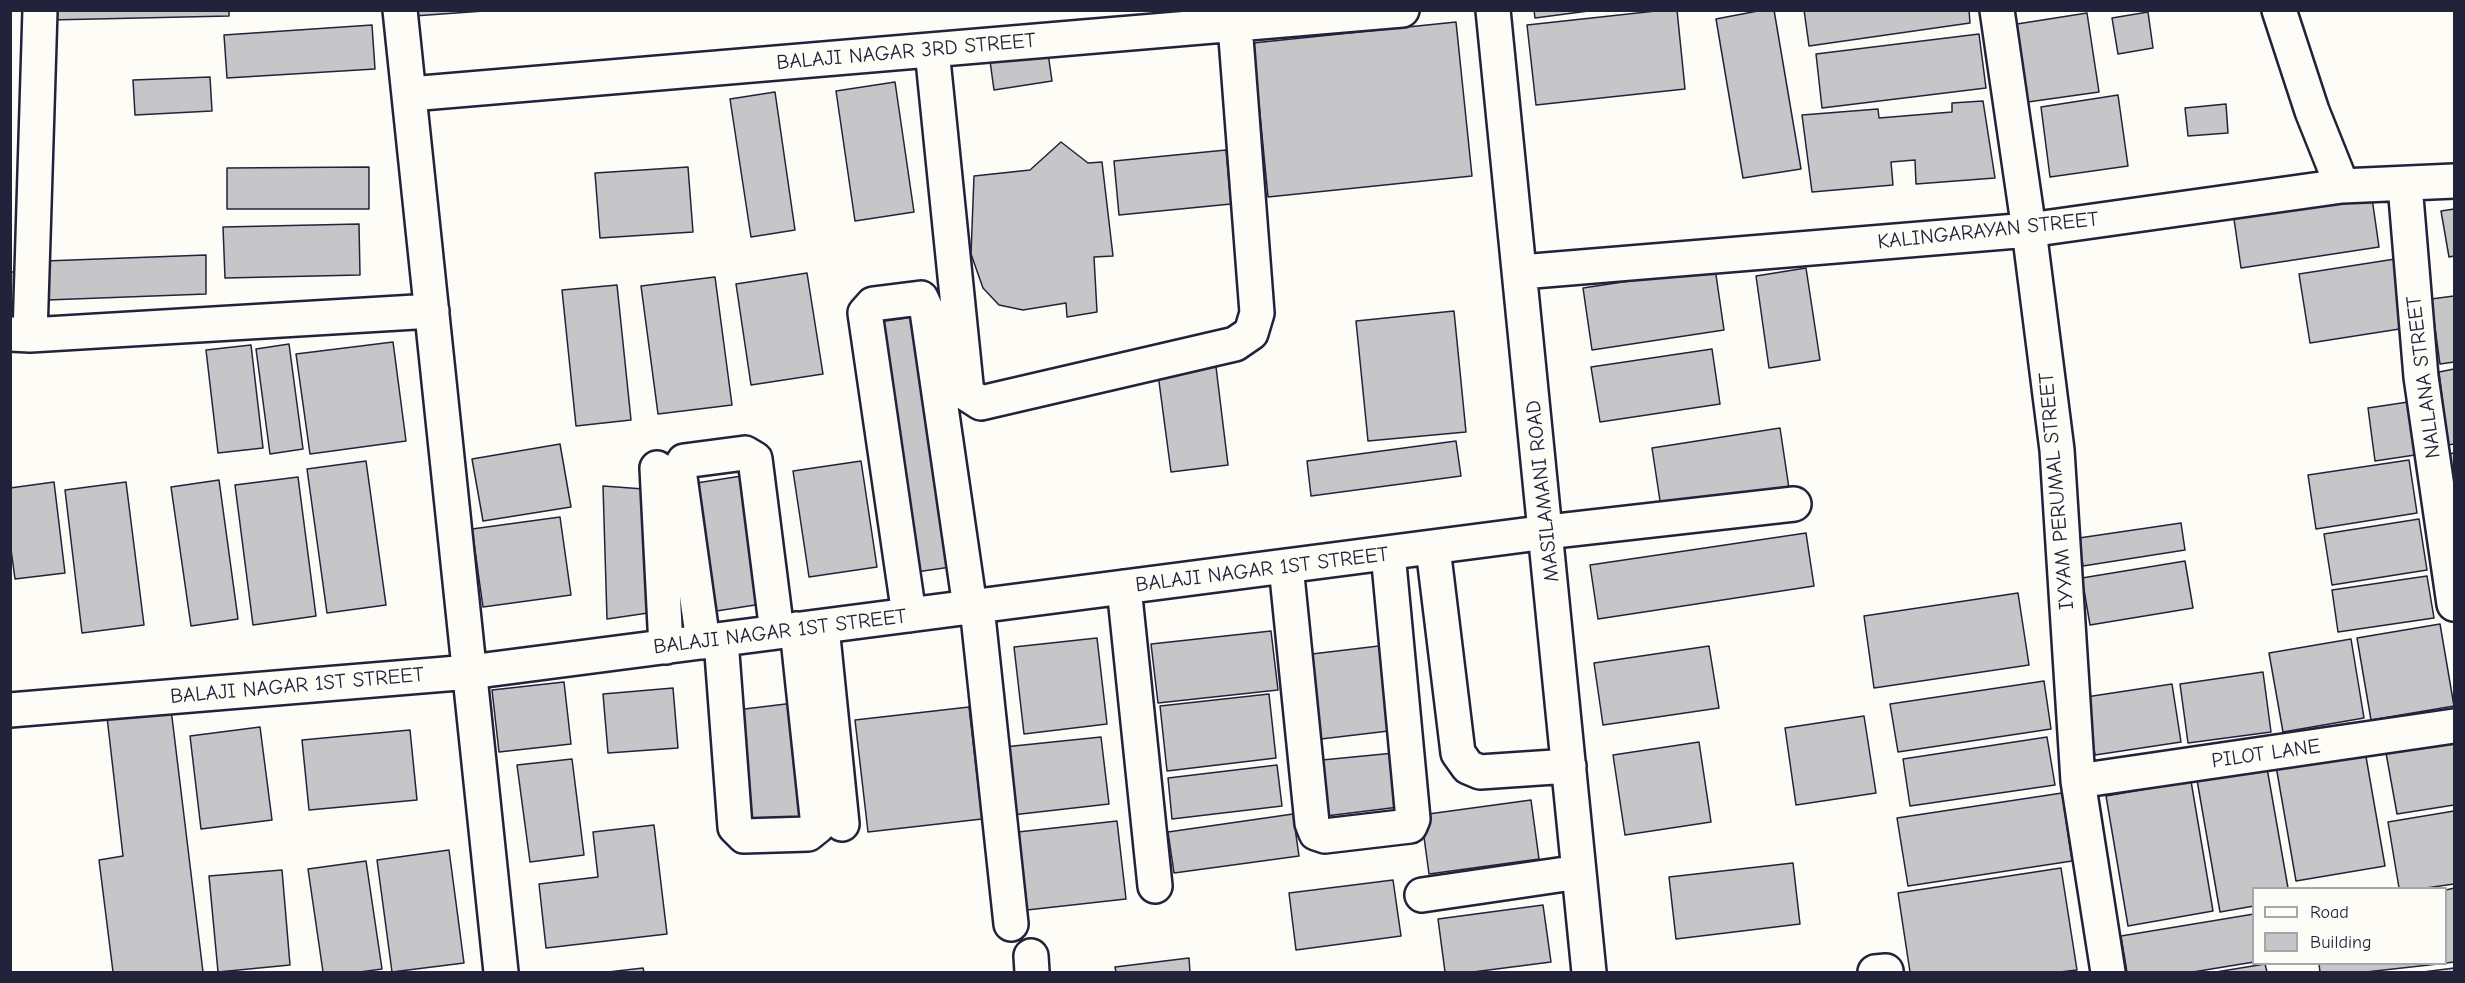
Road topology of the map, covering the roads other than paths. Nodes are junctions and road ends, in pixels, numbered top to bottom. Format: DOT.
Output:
graph roads {
  1 [pos="40,10"];
  2 [pos="400,10"];
  3 [pos="1402,10"];
  4 [pos="1493,10"];
  5 [pos="1997,10"];
  6 [pos="2279,10"];
  7 [pos="1235,25"];
  8 [pos="932,50"];
  9 [pos="410,94"];
  10 [pos="2454,181"];
  11 [pos="2405,185"];
  12 [pos="2342,186"];
  13 [pos="2029,230"];
  14 [pos="1521,272"];
  15 [pos="432,311"];
  16 [pos="20,334"];
  17 [pos="657,468"];
  18 [pos="1794,504"];
  19 [pos="1547,532"];
  20 [pos="1433,548"];
  21 [pos="1388,554"];
  22 [pos="1286,566"];
  23 [pos="1124,587"];
  24 [pos="2454,604"];
  25 [pos="974,607"];
  26 [pos="909,615"];
  27 [pos="799,630"];
  28 [pos="712,640"];
  29 [pos="666,647"];
  30 [pos="470,672"];
  31 [pos="10,710"];
  32 [pos="2454,726"];
  33 [pos="1569,766"];
  34 [pos="2078,781"];
  35 [pos="843,824"];
  36 [pos="1579,872"];
  37 [pos="1155,886"];
  38 [pos="1422,895"];
  39 [pos="1011,924"];
  40 [pos="501,972"];
  41 [pos="1589,972"];
  42 [pos="2108,972"];
  1 -- 16 [label="street"];
  2 -- 9 [label="street"];
  3 -- 7 [label="street, BALAJI NAGAR 3RD STREET"];
  4 -- 14 [label="street, MASILAMANI ROAD"];
  5 -- 13 [label="street, IYYAM PERUMAL STREET"];
  6 -- 12 [label="street"];
  7 -- 8 [label="street, BALAJI NAGAR 3RD STREET"];
  7 -- 8 [label="street"];
  8 -- 9 [label="street, BALAJI NAGAR 3RD STREET"];
  9 -- 15 [label="street"];
  10 -- 11 [label="street, KALINGARAYAN STREET"];
  11 -- 12 [label="street, KALINGARAYAN STREET"];
  11 -- 24 [label="street, NALLANA STREET"];
  12 -- 13 [label="street, KALINGARAYAN STREET"];
  13 -- 14 [label="street, KALINGARAYAN STREET"];
  13 -- 34 [label="street, IYYAM PERUMAL STREET"];
  14 -- 19 [label="street, MASILAMANI ROAD"];
  15 -- 16 [label="street"];
  15 -- 30 [label="street"];
  17 -- 29 [label="street"];
  18 -- 19 [label="street, BALAJI NAGAR 1ST STREET"];
  19 -- 20 [label="street, BALAJI NAGAR 1ST STREET"];
  19 -- 33 [label="street, MASILAMANI ROAD"];
  20 -- 21 [label="street, BALAJI NAGAR 1ST STREET"];
  20 -- 33 [label="street"];
  21 -- 22 [label="street, BALAJI NAGAR 1ST STREET"];
  21 -- 22 [label="street"];
  22 -- 23 [label="street, BALAJI NAGAR 1ST STREET"];
  23 -- 25 [label="street, BALAJI NAGAR 1ST STREET"];
  23 -- 37 [label="street"];
  25 -- 26 [label="street, BALAJI NAGAR 1ST STREET"];
  25 -- 26 [label="street"];
  25 -- 39 [label="street"];
  26 -- 27 [label="street, BALAJI NAGAR 1ST STREET"];
  27 -- 28 [label="street, BALAJI NAGAR 1ST STREET"];
  27 -- 28 [label="street"];
  27 -- 28 [label="street"];
  27 -- 35 [label="street"];
  28 -- 29 [label="street, BALAJI NAGAR 1ST STREET"];
  29 -- 30 [label="street, BALAJI NAGAR 1ST STREET"];
  30 -- 31 [label="street, BALAJI NAGAR 1ST STREET"];
  30 -- 40 [label="street"];
  32 -- 34 [label="street, PILOT LANE"];
  33 -- 36 [label="street, MASILAMANI ROAD"];
  34 -- 42 [label="street, IYYAM PERUMAL STREET"];
  36 -- 38 [label="street"];
  36 -- 41 [label="street, MASILAMANI ROAD"];
}
